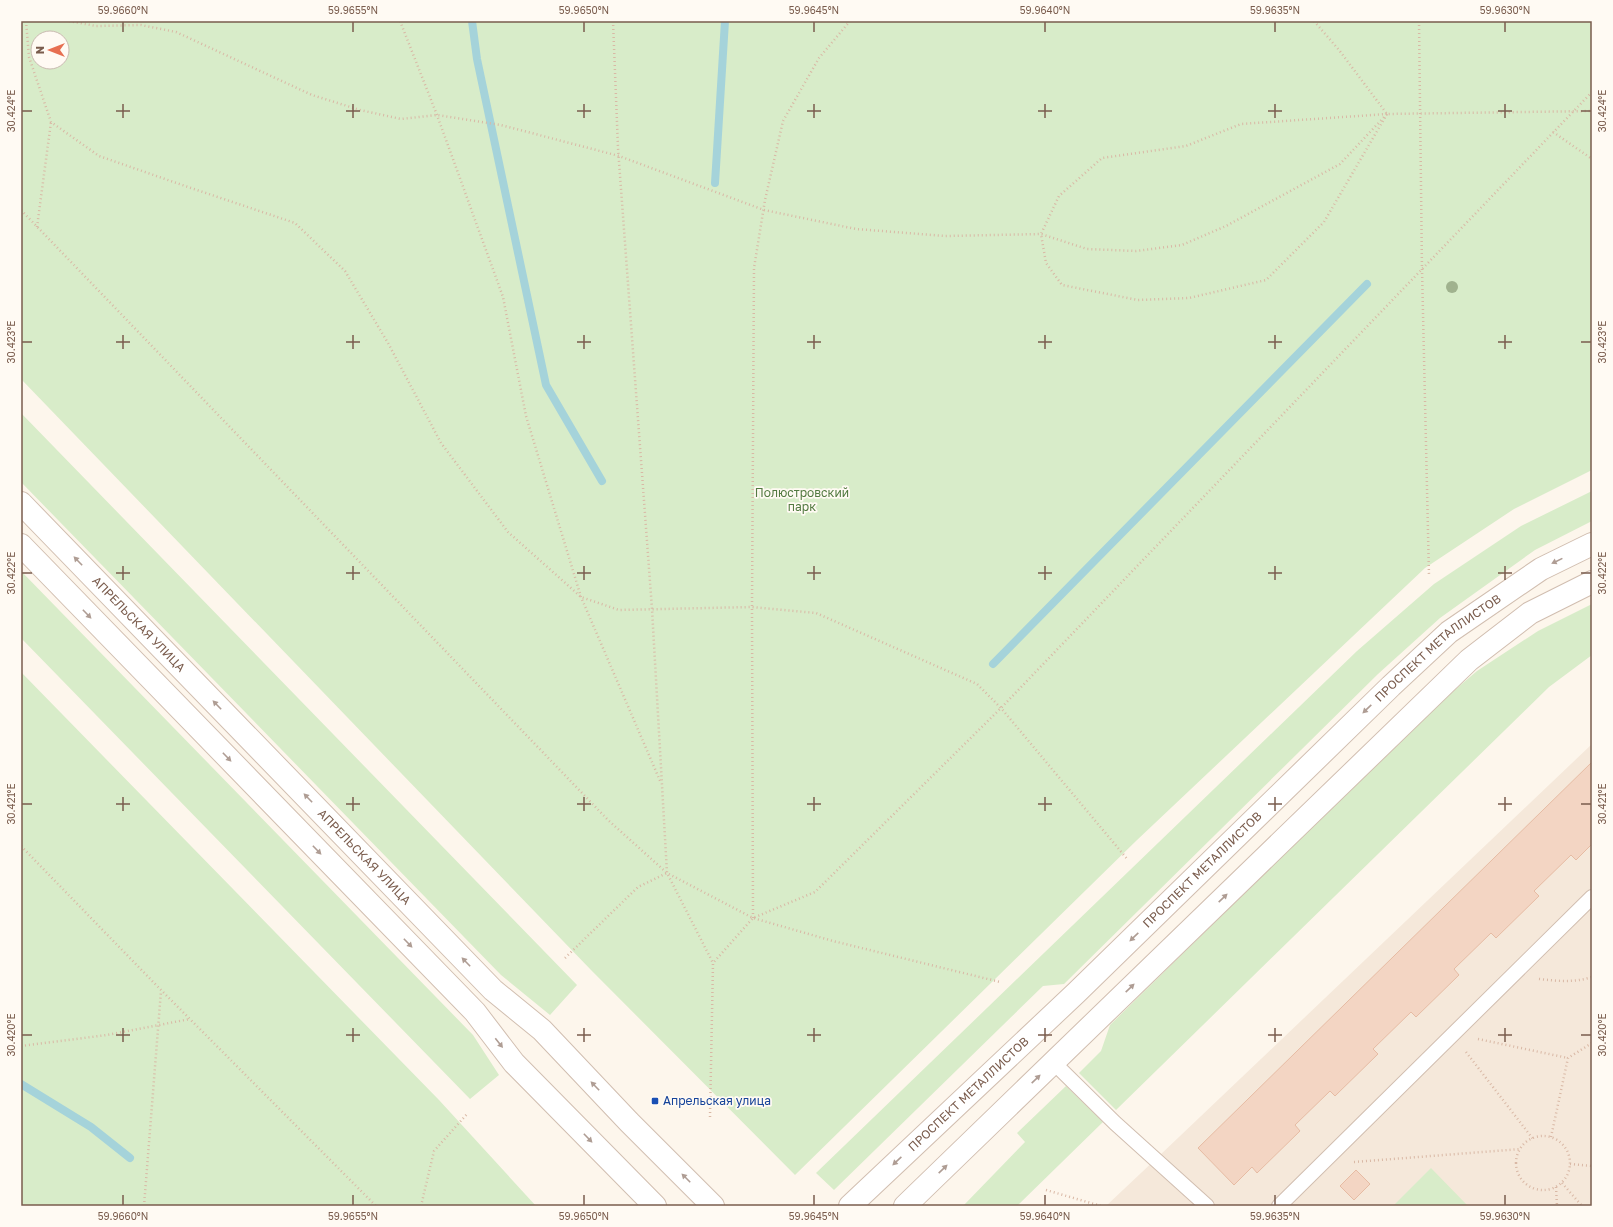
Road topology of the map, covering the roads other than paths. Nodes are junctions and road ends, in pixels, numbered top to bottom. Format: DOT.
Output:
graph roads {
  1 [pos="21,503"];
  2 [pos="1592,544"];
  3 [pos="21,545"];
  4 [pos="1592,582"];
  5 [pos="1592,897"];
  6 [pos="1053,1062"];
  7 [pos="1204,1205"];
  8 [pos="655,1206"];
  9 [pos="713,1206"];
  10 [pos="850,1206"];
  11 [pos="905,1206"];
  12 [pos="1279,1206"];
  9 -- 1 [label="street, АПРЕЛЬСКАЯ УЛИЦА, one-way"];
  2 -- 10 [label="street, ПРОСПЕКТ МЕТАЛЛИСТОВ, one-way"];
  3 -- 8 [label="street, one-way"];
  6 -- 4 [label="street, one-way"];
  5 -- 12 [label="lane"];
  6 -- 7 [label="lane"];
  11 -- 6 [label="street, one-way"];
}
